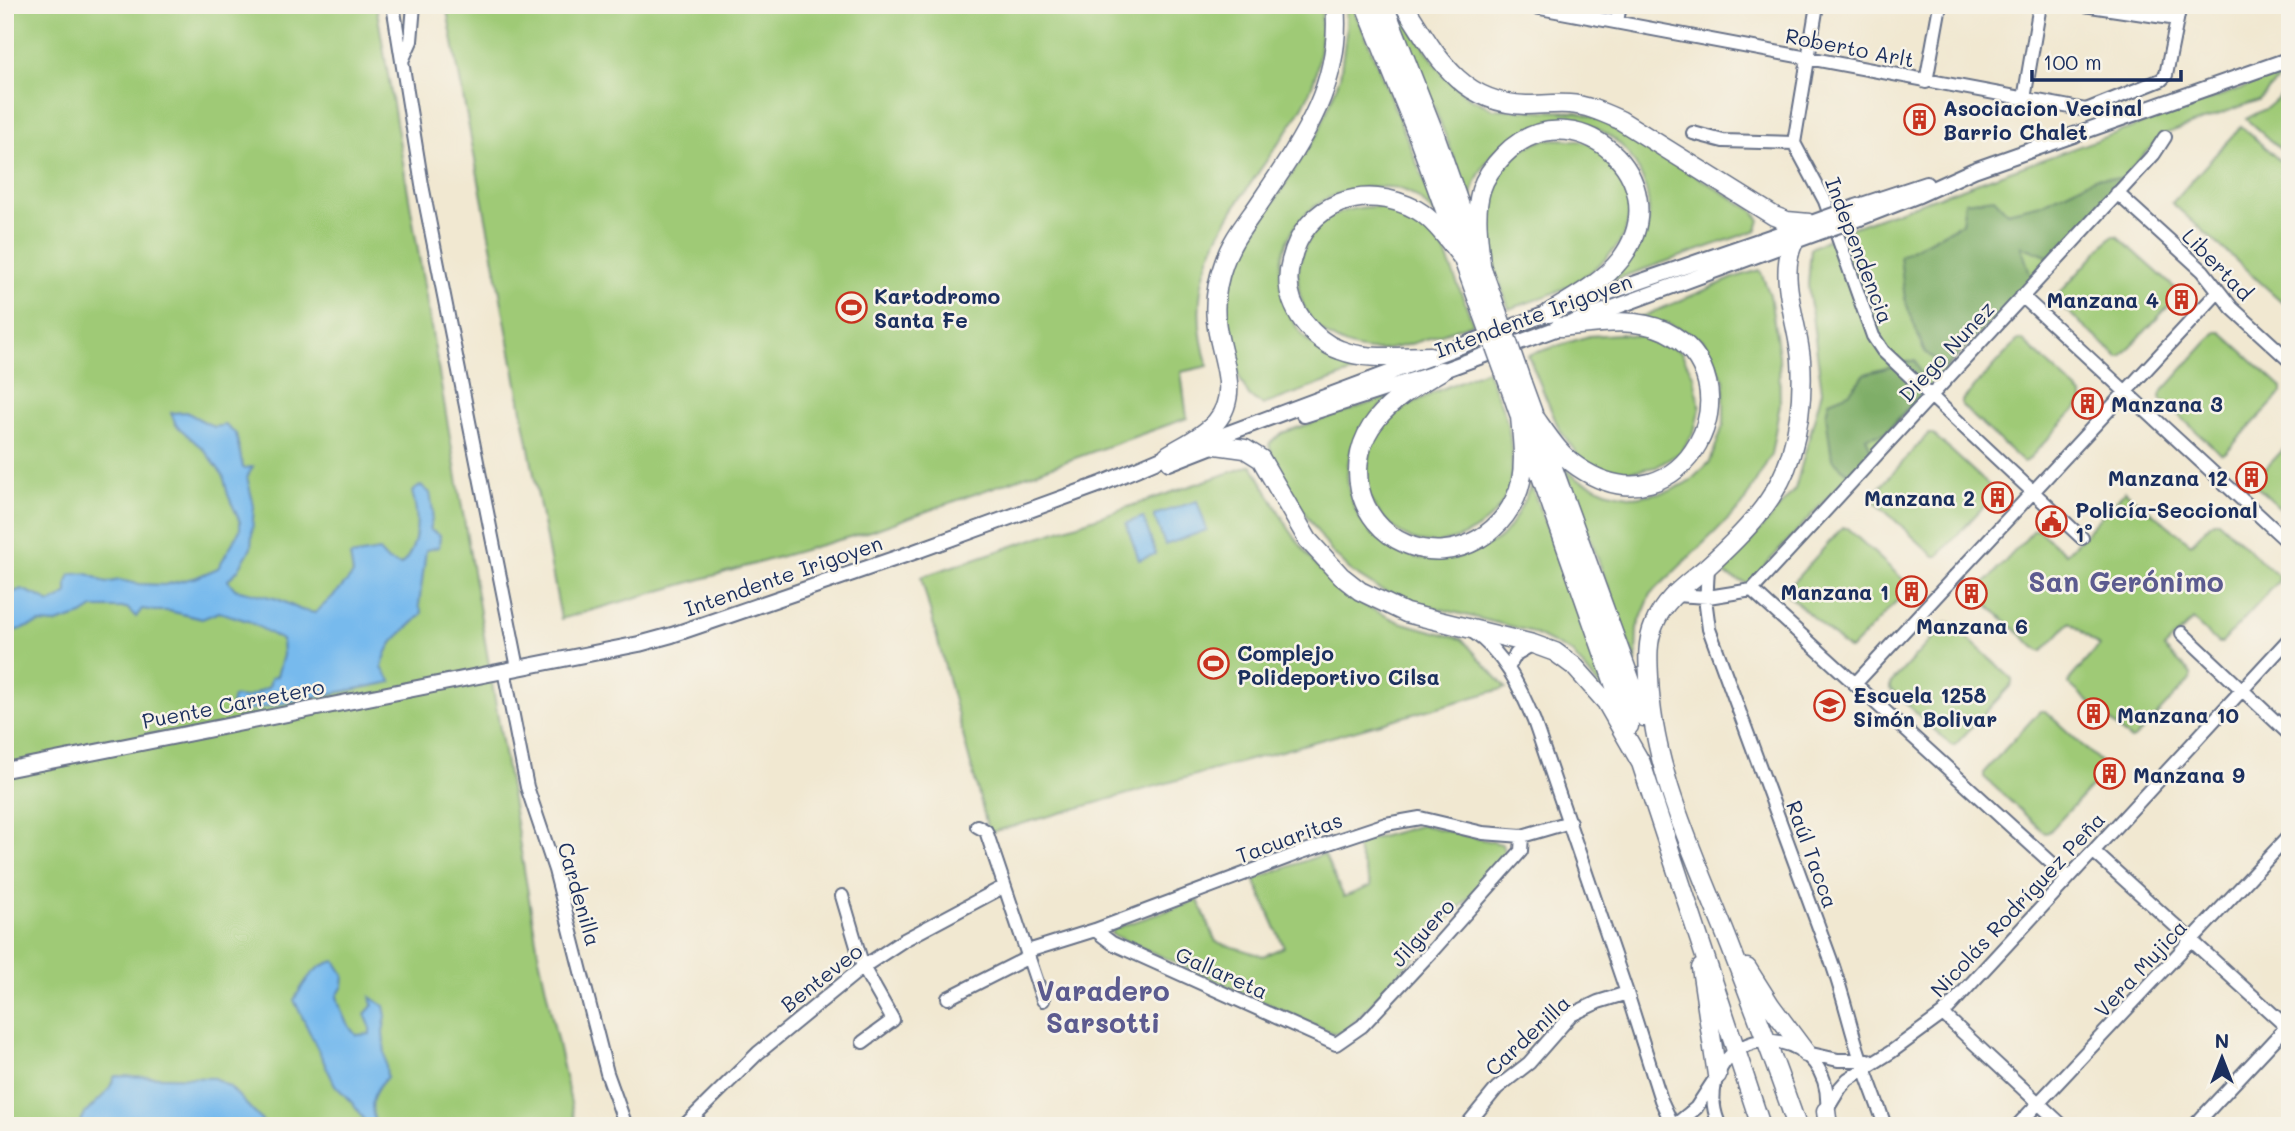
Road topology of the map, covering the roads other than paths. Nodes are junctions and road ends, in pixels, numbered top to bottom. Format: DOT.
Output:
graph roads {
  1 [pos="393,5"];
  2 [pos="414,5"];
  3 [pos="1335,5"];
  4 [pos="1365,5"];
  5 [pos="1384,5"];
  6 [pos="1404,5"];
  7 [pos="1524,5"];
  8 [pos="1620,5"];
  9 [pos="1816,5"];
  10 [pos="1940,5"];
  11 [pos="2040,5"];
  12 [pos="2084,5"];
  13 [pos="2180,5"];
  14 [pos="2177,19"];
  15 [pos="1617,22"];
  16 [pos="1807,57"];
  17 [pos="2290,59"];
  18 [pos="402,61"];
  19 [pos="1926,82"];
  20 [pos="2024,99"];
  21 [pos="1693,133"];
  22 [pos="2165,137"];
  23 [pos="1794,143"];
  24 [pos="2118,194"];
  25 [pos="1813,226"];
  26 [pos="1794,242"];
  27 [pos="1472,262"];
  28 [pos="2218,292"];
  29 [pos="2022,296"];
  30 [pos="1555,320"];
  31 [pos="1430,356"];
  32 [pos="2290,361"];
  33 [pos="1441,371"];
  34 [pos="2127,393"];
  35 [pos="1930,396"];
  36 [pos="1528,418"];
  37 [pos="1216,445"];
  38 [pos="1168,455"];
  39 [pos="1101,484"];
  40 [pos="2034,492"];
  41 [pos="2082,538"];
  42 [pos="2290,544"];
  43 [pos="1708,566"];
  44 [pos="1752,590"];
  45 [pos="1675,594"];
  46 [pos="1707,597"];
  47 [pos="1467,628"];
  48 [pos="2182,634"];
  49 [pos="2290,638"];
  50 [pos="1533,644"];
  51 [pos="1508,668"];
  52 [pos="511,669"];
  53 [pos="470,677"];
  54 [pos="1855,684"];
  55 [pos="2242,689"];
  56 [pos="2290,734"];
  57 [pos="1659,757"];
  58 [pos="1641,763"];
  59 [pos="5,770"];
  60 [pos="1570,821"];
  61 [pos="977,826"];
  62 [pos="2290,835"];
  63 [pos="1522,836"];
  64 [pos="2093,852"];
  65 [pos="2068,878"];
  66 [pos="1003,887"];
  67 [pos="842,896"];
  68 [pos="1694,919"];
  69 [pos="1095,930"];
  70 [pos="1725,932"];
  71 [pos="2191,941"];
  72 [pos="1029,954"];
  73 [pos="863,967"];
  74 [pos="1628,993"];
  75 [pos="948,998"];
  76 [pos="1043,1000"];
  77 [pos="1943,1014"];
  78 [pos="2289,1027"];
  79 [pos="1767,1041"];
  80 [pos="863,1042"];
  81 [pos="1336,1044"];
  82 [pos="1737,1052"];
  83 [pos="1805,1053"];
  84 [pos="1868,1062"];
  85 [pos="1717,1075"];
  86 [pos="2039,1103"];
  87 [pos="1825,1121"];
  88 [pos="1679,1125"];
  89 [pos="626,1126"];
  90 [pos="684,1126"];
  91 [pos="1466,1126"];
  92 [pos="1720,1126"];
  93 [pos="1760,1126"];
  94 [pos="1797,1126"];
  95 [pos="1885,1126"];
  96 [pos="2017,1126"];
  97 [pos="2063,1126"];
  98 [pos="2194,1126"];
  1 -- 18 [label="street, Cardenilla"];
  2 -- 18 [label="street"];
  3 -- 38 [label="highway"];
  4 -- 27 [label="highway"];
  5 -- 27 [label="highway"];
  6 -- 25 [label="highway"];
  7 -- 15 [label="street, Roberto Arlt"];
  8 -- 15 [label="street"];
  9 -- 16 [label="street"];
  10 -- 19 [label="street"];
  11 -- 20 [label="street"];
  12 -- 14 [label="street"];
  13 -- 14 [label="street"];
  14 -- 20 [label="street, Roberto Arlt"];
  15 -- 16 [label="street, Roberto Arlt"];
  16 -- 19 [label="street, Roberto Arlt"];
  16 -- 23 [label="street"];
  17 -- 25 [label="main road, Intendente Irigoyen, bridge"];
  18 -- 52 [label="street, Cardenilla"];
  19 -- 20 [label="street, Roberto Arlt"];
  21 -- 23 [label="street"];
  22 -- 24 [label="street, Diego Nunez"];
  23 -- 35 [label="street, Independencia"];
  24 -- 28 [label="street, Libertad"];
  24 -- 29 [label="street, Diego Nunez"];
  25 -- 26 [label="main road, Intendente Irigoyen"];
  25 -- 30 [label="main road, Intendente Irigoyen"];
  26 -- 30 [label="main road, Intendente Irigoyen"];
  26 -- 43 [label="highway"];
  27 -- 30 [label="highway"];
  27 -- 31 [label="highway"];
  27 -- 36 [label="highway, bridge"];
  28 -- 32 [label="street, Libertad"];
  28 -- 34 [label="street"];
  29 -- 34 [label="street"];
  29 -- 35 [label="street, Diego Nunez"];
  30 -- 31 [label="main road, Intendente Irigoyen"];
  30 -- 33 [label="main road, Intendente Irigoyen"];
  30 -- 36 [label="highway"];
  31 -- 38 [label="main road, Intendente Irigoyen"];
  33 -- 36 [label="highway"];
  33 -- 37 [label="main road, Intendente Irigoyen"];
  34 -- 40 [label="street"];
  34 -- 42 [label="street"];
  35 -- 40 [label="street, Independencia"];
  35 -- 44 [label="street, Diego Nunez"];
  36 -- 57 [label="highway"];
  36 -- 58 [label="highway"];
  37 -- 39 [label="main road, Intendente Irigoyen"];
  37 -- 47 [label="highway"];
  38 -- 39 [label="main road, Intendente Irigoyen"];
  39 -- 52 [label="main road, Intendente Irigoyen"];
  40 -- 41 [label="street, Independencia"];
  40 -- 54 [label="street"];
  43 -- 45 [label="highway"];
  43 -- 46 [label="street, Raúl Tacca"];
  44 -- 46 [label="street"];
  44 -- 54 [label="street"];
  45 -- 46 [label="street"];
  45 -- 57 [label="highway"];
  46 -- 84 [label="street, Raúl Tacca"];
  47 -- 50 [label="highway"];
  47 -- 51 [label="street"];
  48 -- 55 [label="street"];
  49 -- 55 [label="street, Nicolás Rodríguez Peña"];
  50 -- 51 [label="street"];
  50 -- 58 [label="highway"];
  51 -- 60 [label="street"];
  52 -- 53 [label="main road, Intendente Irigoyen"];
  52 -- 89 [label="street, Cardenilla"];
  53 -- 59 [label="main road, Puente Carretero"];
  54 -- 65 [label="street"];
  55 -- 56 [label="street"];
  55 -- 64 [label="street, Nicolás Rodríguez Peña"];
  57 -- 70 [label="highway"];
  58 -- 68 [label="highway"];
  60 -- 63 [label="street, Tacuaritas"];
  60 -- 74 [label="street"];
  61 -- 66 [label="street"];
  62 -- 71 [label="street, Vera Mujica"];
  63 -- 69 [label="street, Tacuaritas"];
  63 -- 81 [label="street, Jilguero"];
  64 -- 65 [label="street, Nicolás Rodríguez Peña"];
  64 -- 71 [label="street"];
  65 -- 77 [label="street, Nicolás Rodríguez Peña"];
  66 -- 72 [label="street"];
  66 -- 73 [label="street, Benteveo"];
  67 -- 73 [label="street"];
  68 -- 82 [label="highway"];
  68 -- 85 [label="highway"];
  69 -- 72 [label="street, Tacuaritas"];
  69 -- 81 [label="street, Gallareta"];
  70 -- 79 [label="highway"];
  70 -- 83 [label="highway"];
  71 -- 78 [label="street"];
  71 -- 86 [label="street, Vera Mujica"];
  72 -- 75 [label="street, Tacuaritas"];
  72 -- 76 [label="street"];
  73 -- 80 [label="street"];
  73 -- 90 [label="street, Benteveo"];
  74 -- 88 [label="street"];
  74 -- 91 [label="street, Cardenilla"];
  77 -- 84 [label="street, Nicolás Rodríguez Peña"];
  77 -- 86 [label="street"];
  78 -- 98 [label="street"];
  79 -- 82 [label="street"];
  79 -- 83 [label="street"];
  79 -- 94 [label="highway"];
  82 -- 85 [label="street"];
  82 -- 93 [label="highway"];
  83 -- 84 [label="street"];
  83 -- 87 [label="street"];
  84 -- 87 [label="street, Nicolás Rodríguez Peña"];
  84 -- 95 [label="street, Raúl Tacca"];
  85 -- 88 [label="street"];
  85 -- 92 [label="street"];
  86 -- 96 [label="street, Vera Mujica"];
  86 -- 97 [label="street"];
}
